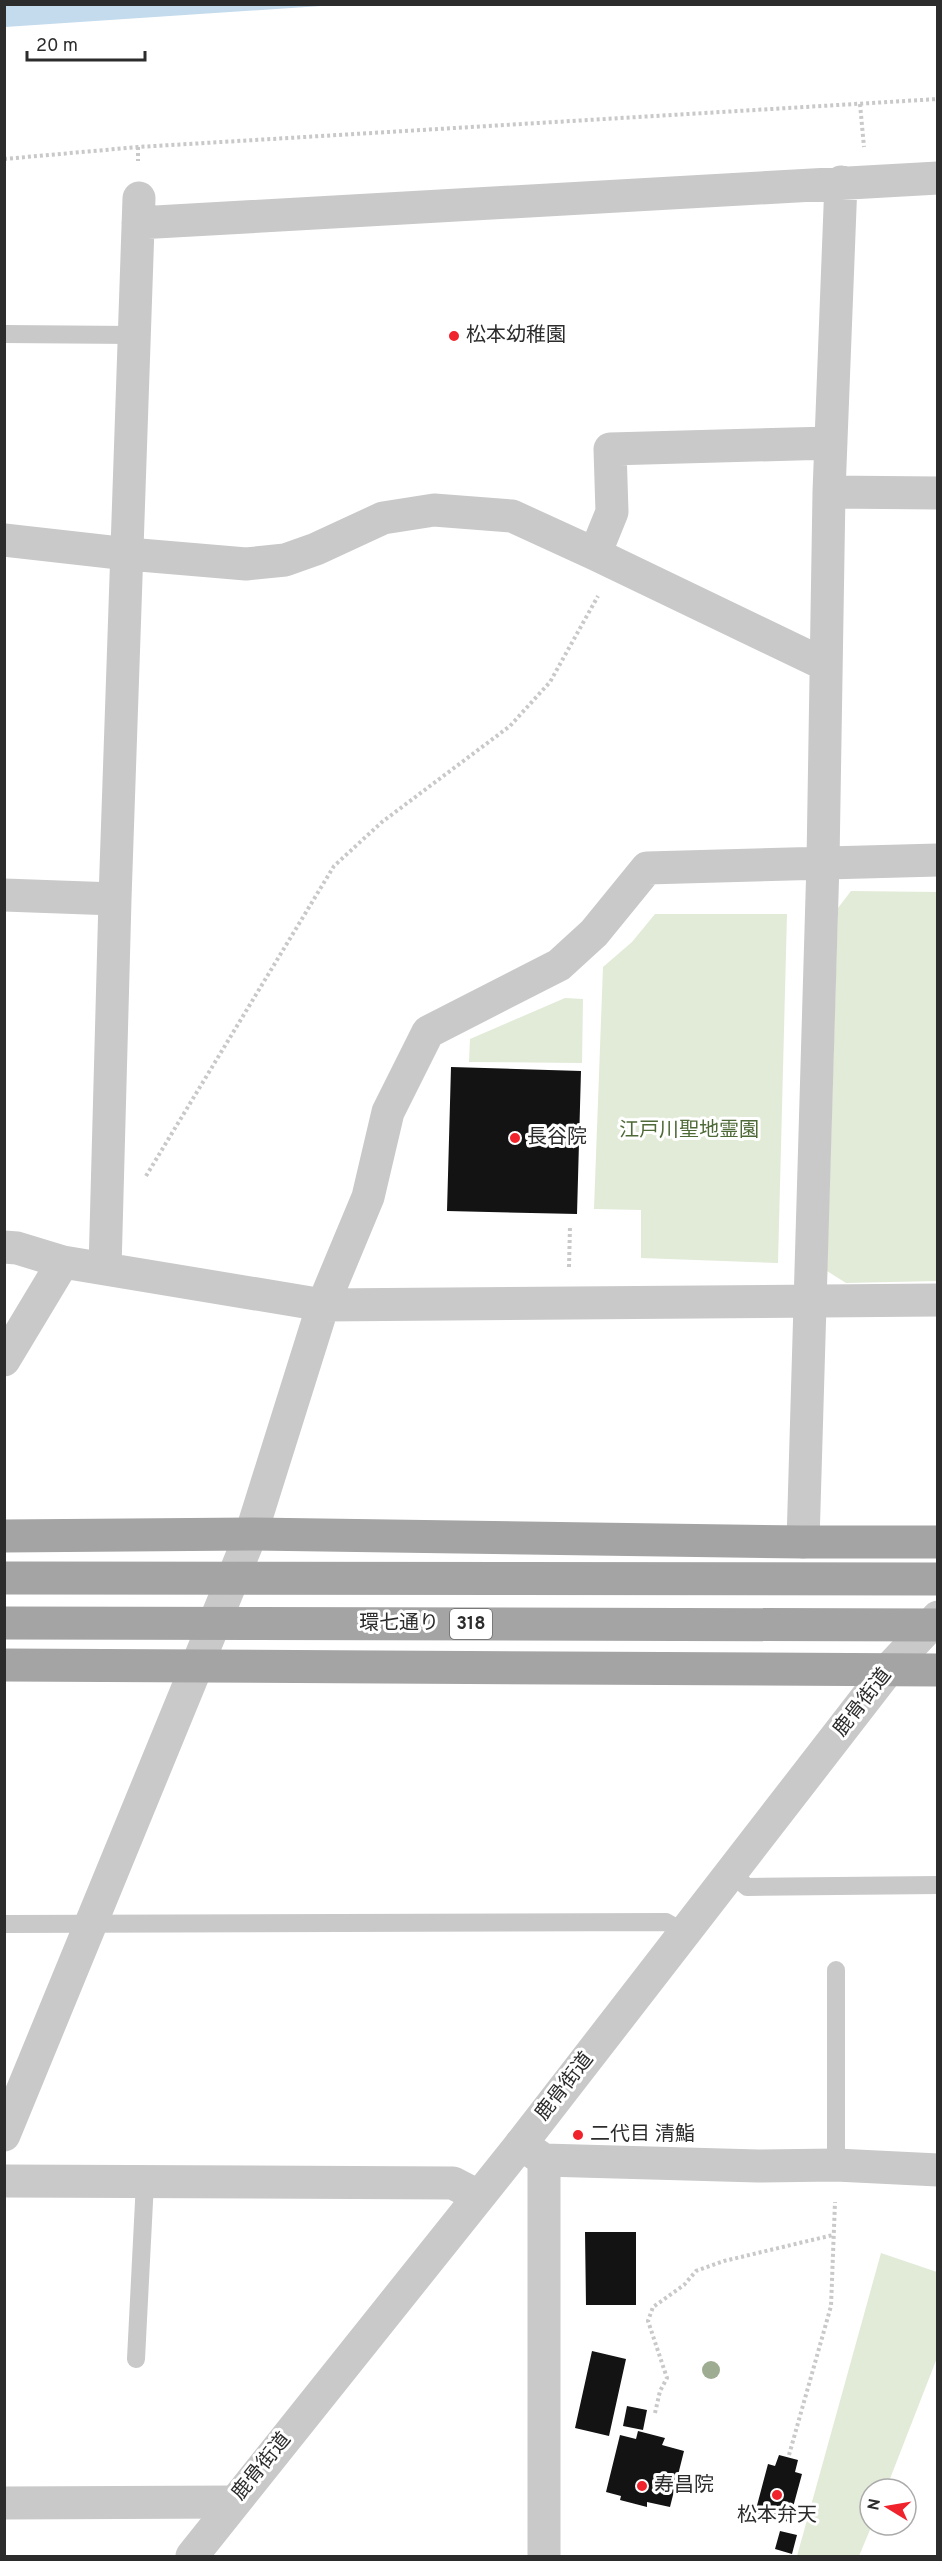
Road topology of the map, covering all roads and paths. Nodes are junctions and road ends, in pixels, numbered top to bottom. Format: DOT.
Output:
graph roads {
  1 [pos="938,99"];
  2 [pos="860,104"];
  3 [pos="4,159"];
  4 [pos="938,178"];
  5 [pos="854,181"];
  6 [pos="4,334"];
  7 [pos="134,335"];
  8 [pos="831,443"];
  9 [pos="829,492"];
  10 [pos="938,493"];
  11 [pos="4,540"];
  12 [pos="128,554"];
  13 [pos="606,559"];
  14 [pos="826,665"];
  15 [pos="938,860"];
  16 [pos="823,862"];
  17 [pos="4,895"];
  18 [pos="115,899"];
  19 [pos="142,1182"];
  20 [pos="570,1226"];
  21 [pos="4,1247"];
  22 [pos="63,1262"];
  23 [pos="105,1269"];
  24 [pos="569,1273"];
  25 [pos="938,1300"];
  26 [pos="810,1302"];
  27 [pos="323,1305"];
  28 [pos="4,1360"];
  29 [pos="251,1534"];
  30 [pos="4,1536"];
  31 [pos="803,1542"];
  32 [pos="938,1542"];
  33 [pos="4,1578"];
  34 [pos="938,1579"];
  35 [pos="938,1617"];
  36 [pos="4,1623"];
  37 [pos="938,1625"];
  38 [pos="4,1665"];
  39 [pos="196,1665"];
  40 [pos="938,1670"];
  41 [pos="887,1671"];
  42 [pos="732,1874"];
  43 [pos="938,1885"];
  44 [pos="4,1924"];
  45 [pos="91,1925"];
  46 [pos="685,1933"];
  47 [pos="837,1971"];
  48 [pos="4,2135"];
  49 [pos="533,2152"];
  50 [pos="836,2165"];
  51 [pos="938,2170"];
  52 [pos="4,2181"];
  53 [pos="145,2182"];
  54 [pos="478,2196"];
  55 [pos="136,2359"];
  56 [pos="655,2413"];
  57 [pos="789,2455"];
  58 [pos="234,2502"];
  59 [pos="4,2503"];
  60 [pos="192,2556"];
  61 [pos="544,2556"];
  1 -- 2 [label="path"];
  2 -- 3 [label="path"];
  2 -- 5 [label="path"];
  4 -- 5 [label="street"];
  5 -- 7 [label="street"];
  5 -- 8 [label="street"];
  6 -- 7 [label="lane"];
  7 -- 12 [label="street"];
  8 -- 9 [label="street"];
  8 -- 13 [label="street"];
  9 -- 10 [label="street"];
  9 -- 14 [label="street"];
  11 -- 12 [label="street"];
  12 -- 13 [label="street"];
  12 -- 18 [label="street"];
  13 -- 14 [label="street"];
  13 -- 19 [label="path"];
  14 -- 16 [label="street"];
  15 -- 16 [label="street"];
  16 -- 26 [label="street"];
  16 -- 27 [label="street"];
  17 -- 18 [label="street"];
  18 -- 23 [label="street"];
  20 -- 24 [label="path"];
  21 -- 22 [label="street"];
  22 -- 23 [label="street"];
  22 -- 28 [label="street"];
  23 -- 27 [label="street"];
  25 -- 26 [label="street"];
  26 -- 27 [label="street"];
  26 -- 31 [label="street"];
  27 -- 29 [label="street"];
  29 -- 30 [label="main road"];
  29 -- 31 [label="main road"];
  29 -- 39 [label="street"];
  31 -- 32 [label="main road"];
  33 -- 34 [label="main road, bridge"];
  35 -- 41 [label="street, 鹿骨街道"];
  36 -- 37 [label="main road, 環七通り / 318, bridge"];
  38 -- 39 [label="main road"];
  39 -- 41 [label="main road"];
  39 -- 45 [label="street"];
  40 -- 41 [label="main road"];
  41 -- 42 [label="street, 鹿骨街道"];
  42 -- 43 [label="lane"];
  42 -- 46 [label="street, 鹿骨街道"];
  44 -- 45 [label="lane"];
  45 -- 46 [label="lane"];
  45 -- 48 [label="street"];
  46 -- 49 [label="street, 鹿骨街道"];
  47 -- 50 [label="lane"];
  49 -- 50 [label="street"];
  49 -- 54 [label="street, 鹿骨街道"];
  49 -- 61 [label="street"];
  50 -- 51 [label="street"];
  52 -- 53 [label="street"];
  53 -- 54 [label="street"];
  53 -- 55 [label="lane"];
  54 -- 58 [label="street, 鹿骨街道"];
  56 -- 57 [label="path"];
  58 -- 59 [label="street"];
  58 -- 60 [label="street, 鹿骨街道"];
}
